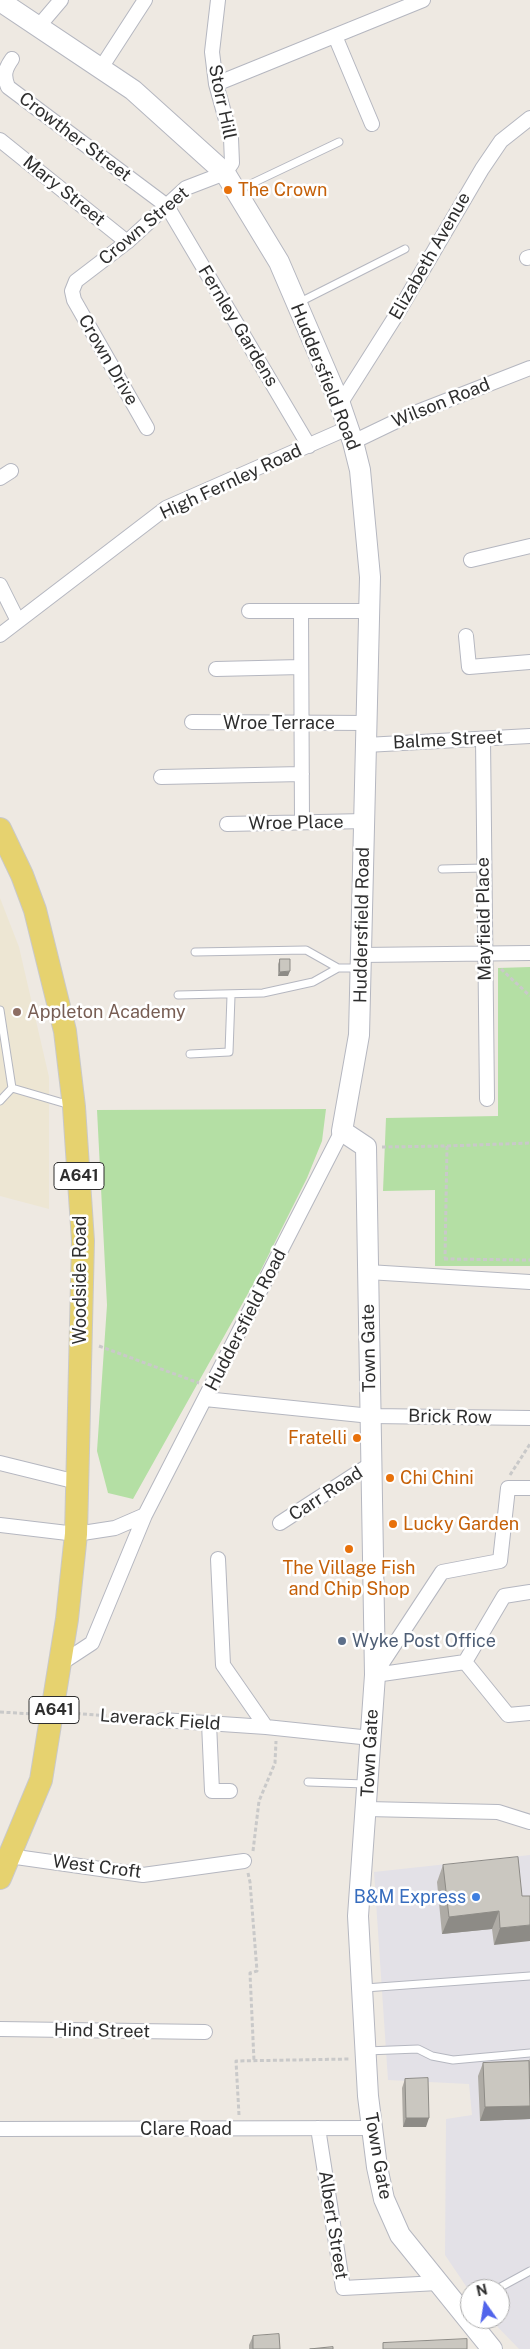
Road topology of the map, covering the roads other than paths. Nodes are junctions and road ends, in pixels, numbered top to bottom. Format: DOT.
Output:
graph roads {
  1 [pos="0,0"];
  2 [pos="61,0"];
  3 [pos="145,0"];
  4 [pos="218,0"];
  5 [pos="423,0"];
  6 [pos="38,27"];
  7 [pos="335,36"];
  8 [pos="12,58"];
  9 [pos="101,68"];
  10 [pos="216,84"];
  11 [pos="530,118"];
  12 [pos="372,124"];
  13 [pos="0,140"];
  14 [pos="339,142"];
  15 [pos="225,173"];
  16 [pos="237,190"];
  17 [pos="167,206"];
  18 [pos="126,242"];
  19 [pos="405,248"];
  20 [pos="72,291"];
  21 [pos="297,304"];
  22 [pos="530,368"];
  23 [pos="340,404"];
  24 [pos="147,428"];
  25 [pos="351,435"];
  26 [pos="309,446"];
  27 [pos="530,546"];
  28 [pos="471,560"];
  29 [pos="0,585"];
  30 [pos="249,611"];
  31 [pos="301,611"];
  32 [pos="369,611"];
  33 [pos="18,621"];
  34 [pos="0,635"];
  35 [pos="466,636"];
  36 [pos="530,662"];
  37 [pos="301,667"];
  38 [pos="216,669"];
  39 [pos="192,722"];
  40 [pos="301,723"];
  41 [pos="367,723"];
  42 [pos="530,736"];
  43 [pos="483,738"];
  44 [pos="366,745"];
  45 [pos="302,774"];
  46 [pos="161,777"];
  47 [pos="365,821"];
  48 [pos="302,822"];
  49 [pos="227,824"];
  50 [pos="0,829"];
  51 [pos="483,868"];
  52 [pos="442,869"];
  53 [pos="195,952"];
  54 [pos="530,953"];
  55 [pos="484,954"];
  56 [pos="361,962"];
  57 [pos="338,968"];
  58 [pos="178,995"];
  59 [pos="231,996"];
  60 [pos="0,1010"];
  61 [pos="190,1054"];
  62 [pos="12,1088"];
  63 [pos="487,1099"];
  64 [pos="0,1101"];
  65 [pos="74,1107"];
  66 [pos="342,1131"];
  67 [pos="368,1272"];
  68 [pos="530,1282"];
  69 [pos="208,1393"];
  70 [pos="371,1416"];
  71 [pos="530,1418"];
  72 [pos="0,1462"];
  73 [pos="371,1464"];
  74 [pos="77,1482"];
  75 [pos="530,1488"];
  76 [pos="146,1514"];
  77 [pos="280,1523"];
  78 [pos="0,1525"];
  79 [pos="76,1534"];
  80 [pos="218,1559"];
  81 [pos="530,1592"];
  82 [pos="465,1662"];
  83 [pos="60,1664"];
  84 [pos="375,1675"];
  85 [pos="530,1714"];
  86 [pos="162,1720"];
  87 [pos="209,1723"];
  88 [pos="272,1727"];
  89 [pos="371,1738"];
  90 [pos="308,1782"];
  91 [pos="369,1784"];
  92 [pos="230,1790"];
  93 [pos="367,1810"];
  94 [pos="530,1822"];
  95 [pos="10,1856"];
  96 [pos="244,1861"];
  97 [pos="0,1878"];
  98 [pos="530,1976"];
  99 [pos="362,1989"];
  100 [pos="0,2029"];
  101 [pos="205,2032"];
  102 [pos="530,2053"];
  103 [pos="366,2055"];
  104 [pos="318,2128"];
  105 [pos="372,2128"];
  106 [pos="0,2129"];
  107 [pos="530,2271"];
  108 [pos="510,2282"];
  109 [pos="438,2283"];
  110 [pos="492,2349"];
  1 -- 6 [label="main road, Huddersfield Road"];
  2 -- 6 [label="street"];
  3 -- 9 [label="street"];
  4 -- 10 [label="street, Storr Hill"];
  5 -- 7 [label="street"];
  6 -- 9 [label="main road, Huddersfield Road"];
  7 -- 10 [label="street"];
  7 -- 12 [label="street"];
  8 -- 17 [label="street, Crowther Street"];
  9 -- 15 [label="main road, Huddersfield Road"];
  10 -- 15 [label="street, Storr Hill"];
  11 -- 23 [label="street, Elizabeth Avenue"];
  13 -- 18 [label="street, Mary Street"];
  14 -- 16 [label="lane"];
  15 -- 16 [label="main road, Huddersfield Road"];
  15 -- 17 [label="street, Crown Street"];
  16 -- 21 [label="main road, Huddersfield Road"];
  17 -- 18 [label="street, Crown Street"];
  17 -- 26 [label="street, Fernley Gardens"];
  18 -- 20 [label="street, Crown Street"];
  19 -- 21 [label="lane"];
  20 -- 24 [label="street, Crown Drive"];
  21 -- 23 [label="main road, Huddersfield Road"];
  22 -- 25 [label="street, Wilson Road"];
  23 -- 25 [label="main road, Huddersfield Road"];
  25 -- 26 [label="street, High Fernley Road"];
  25 -- 32 [label="main road, Huddersfield Road"];
  26 -- 33 [label="street, High Fernley Road"];
  27 -- 28 [label="street"];
  29 -- 33 [label="street"];
  30 -- 31 [label="street"];
  31 -- 32 [label="street"];
  31 -- 37 [label="street"];
  32 -- 41 [label="main road, Huddersfield Road"];
  33 -- 34 [label="street, High Fernley Road"];
  35 -- 36 [label="street"];
  37 -- 38 [label="street"];
  37 -- 40 [label="street"];
  39 -- 40 [label="street, Wroe Terrace"];
  40 -- 41 [label="street, Wroe Terrace"];
  40 -- 45 [label="street"];
  41 -- 44 [label="main road, Huddersfield Road"];
  42 -- 43 [label="street, Balme Street"];
  43 -- 44 [label="street, Balme Street"];
  43 -- 51 [label="street, Mayfield Place"];
  44 -- 47 [label="main road, Huddersfield Road"];
  45 -- 46 [label="street"];
  45 -- 48 [label="street"];
  47 -- 48 [label="street, Wroe Place"];
  47 -- 56 [label="main road, Huddersfield Road"];
  48 -- 49 [label="street, Wroe Place"];
  50 -- 65 [label="main road, Woodside Road / A641"];
  51 -- 52 [label="lane"];
  51 -- 55 [label="street, Mayfield Place"];
  53 -- 57 [label="lane"];
  54 -- 55 [label="street"];
  55 -- 56 [label="street"];
  55 -- 63 [label="street, Mayfield Place"];
  56 -- 57 [label="lane"];
  56 -- 66 [label="main road, Huddersfield Road"];
  57 -- 59 [label="lane"];
  58 -- 59 [label="lane"];
  59 -- 61 [label="lane"];
  60 -- 62 [label="lane"];
  62 -- 64 [label="lane"];
  62 -- 65 [label="lane"];
  65 -- 74 [label="main road, Woodside Road / A641"];
  66 -- 67 [label="main road, Town Gate"];
  66 -- 69 [label="street, Huddersfield Road"];
  67 -- 68 [label="street"];
  67 -- 70 [label="main road, Town Gate"];
  69 -- 70 [label="street, Brick Row"];
  69 -- 76 [label="street, Huddersfield Road"];
  70 -- 71 [label="street, Brick Row"];
  70 -- 73 [label="main road, Town Gate"];
  72 -- 74 [label="street"];
  73 -- 77 [label="street, Carr Road"];
  73 -- 84 [label="main road, Town Gate"];
  74 -- 79 [label="main road, Woodside Road / A641"];
  75 -- 84 [label="street"];
  76 -- 79 [label="street"];
  76 -- 83 [label="street, Huddersfield Road"];
  78 -- 79 [label="street"];
  79 -- 83 [label="main road, A641"];
  80 -- 88 [label="street"];
  81 -- 82 [label="street"];
  82 -- 84 [label="street"];
  82 -- 85 [label="street"];
  83 -- 95 [label="main road, A641"];
  84 -- 89 [label="main road, Town Gate"];
  86 -- 87 [label="street, Laverack Field"];
  87 -- 88 [label="street, Laverack Field"];
  87 -- 92 [label="street"];
  88 -- 89 [label="street, Laverack Field"];
  89 -- 91 [label="main road, Town Gate"];
  90 -- 91 [label="lane"];
  91 -- 93 [label="main road, Town Gate"];
  93 -- 94 [label="street"];
  93 -- 99 [label="main road, Town Gate"];
  95 -- 96 [label="street, West Croft"];
  95 -- 97 [label="main road, A641"];
  98 -- 99 [label="lane"];
  99 -- 103 [label="main road, Town Gate"];
  100 -- 101 [label="street, Hind Street"];
  102 -- 103 [label="lane"];
  103 -- 105 [label="main road, Town Gate"];
  104 -- 105 [label="street, Clare Road"];
  104 -- 106 [label="street, Clare Road"];
  104 -- 109 [label="street, Albert Street"];
  105 -- 109 [label="main road, Town Gate"];
  107 -- 108 [label="lane"];
  109 -- 110 [label="main road, Town Gate"];
}
